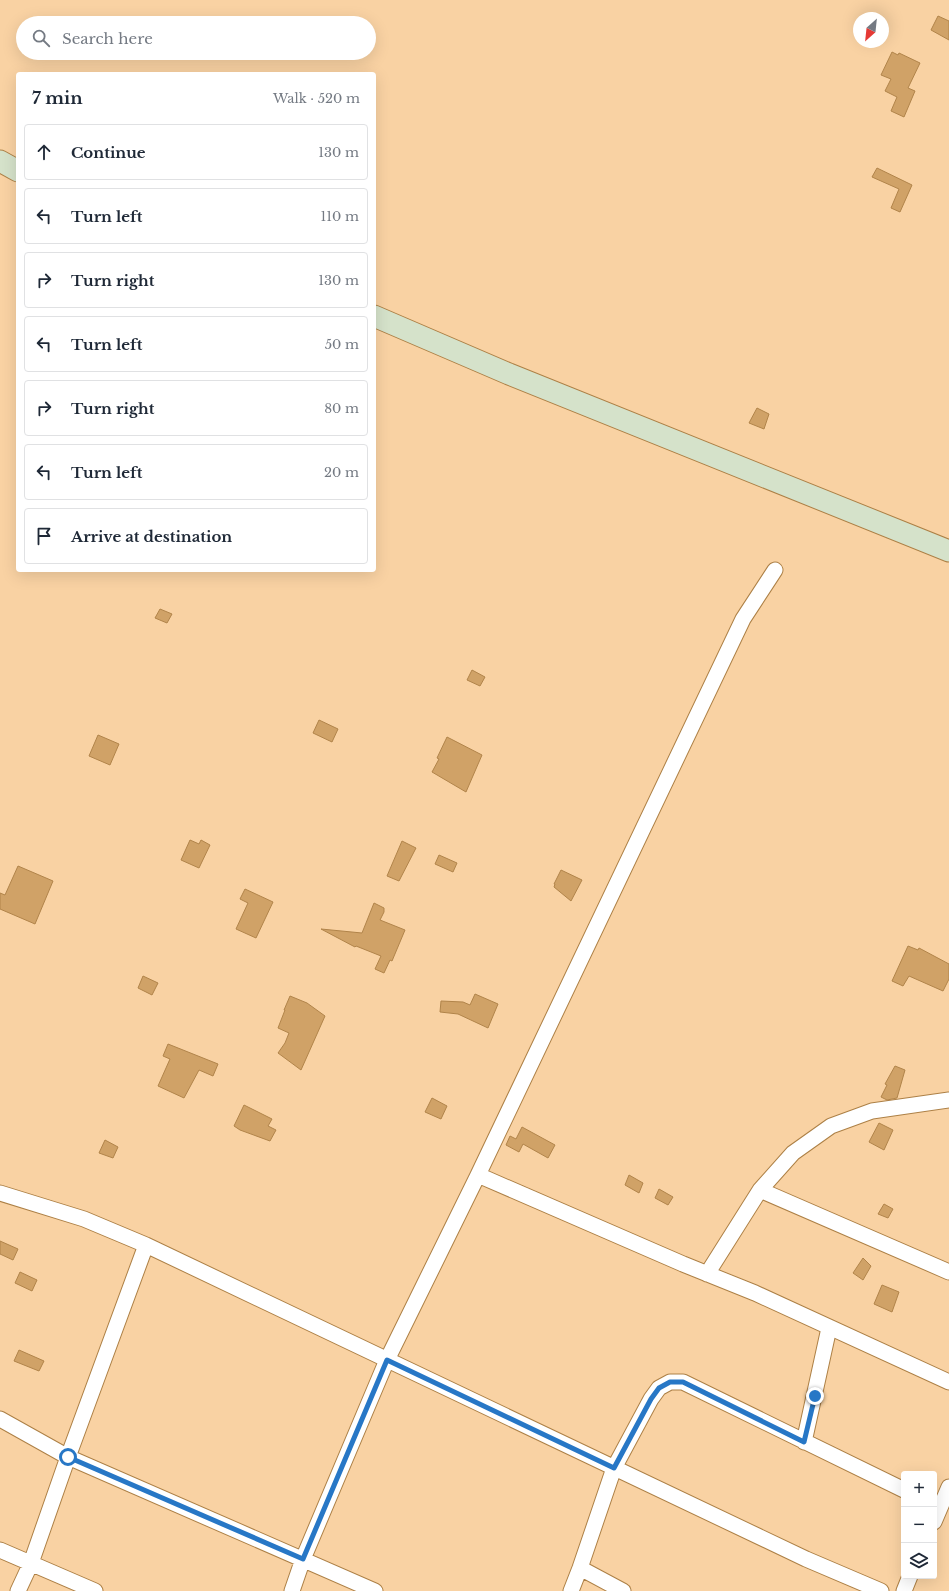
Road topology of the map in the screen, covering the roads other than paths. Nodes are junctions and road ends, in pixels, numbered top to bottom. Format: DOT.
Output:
graph roads {
  1 [pos="0,161"];
  2 [pos="16,170"];
  3 [pos="376,317"];
  4 [pos="949,550"];
  5 [pos="775,570"];
  6 [pos="949,1100"];
  7 [pos="478,1175"];
  8 [pos="760,1190"];
  9 [pos="0,1193"];
  10 [pos="146,1245"];
  11 [pos="949,1272"];
  12 [pos="707,1274"];
  13 [pos="829,1328"];
  14 [pos="387,1360"];
  15 [pos="949,1382"];
  16 [pos="0,1419"];
  17 [pos="804,1442"];
  18 [pos="68,1457"];
  19 [pos="614,1468"];
  20 [pos="949,1487"];
  21 [pos="901,1489"];
  22 [pos="941,1508"];
  23 [pos="0,1550"];
  24 [pos="303,1559"];
  25 [pos="31,1563"];
  26 [pos="580,1568"];
  27 [pos="909,1579"];
  28 [pos="18,1591"];
  29 [pos="95,1591"];
  30 [pos="292,1591"];
  31 [pos="375,1591"];
  32 [pos="570,1591"];
  33 [pos="623,1591"];
  34 [pos="881,1591"];
  35 [pos="904,1591"];
  1 -- 2 [label="main road"];
  3 -- 4 [label="main road"];
  5 -- 7 [label="street"];
  6 -- 8 [label="street"];
  7 -- 12 [label="street"];
  7 -- 14 [label="street"];
  8 -- 11 [label="street"];
  8 -- 12 [label="street"];
  9 -- 10 [label="street"];
  10 -- 14 [label="street"];
  10 -- 18 [label="street"];
  12 -- 13 [label="street"];
  13 -- 15 [label="street"];
  13 -- 17 [label="street"];
  14 -- 19 [label="street"];
  14 -- 24 [label="street"];
  16 -- 18 [label="street"];
  17 -- 19 [label="street"];
  17 -- 21 [label="street"];
  18 -- 24 [label="street"];
  18 -- 25 [label="street"];
  19 -- 26 [label="street"];
  19 -- 34 [label="street"];
  20 -- 22 [label="street"];
  23 -- 25 [label="street"];
  24 -- 30 [label="street"];
  24 -- 31 [label="street"];
  25 -- 28 [label="street"];
  25 -- 29 [label="street"];
  26 -- 32 [label="street"];
  26 -- 33 [label="street"];
  27 -- 35 [label="street"];
}
